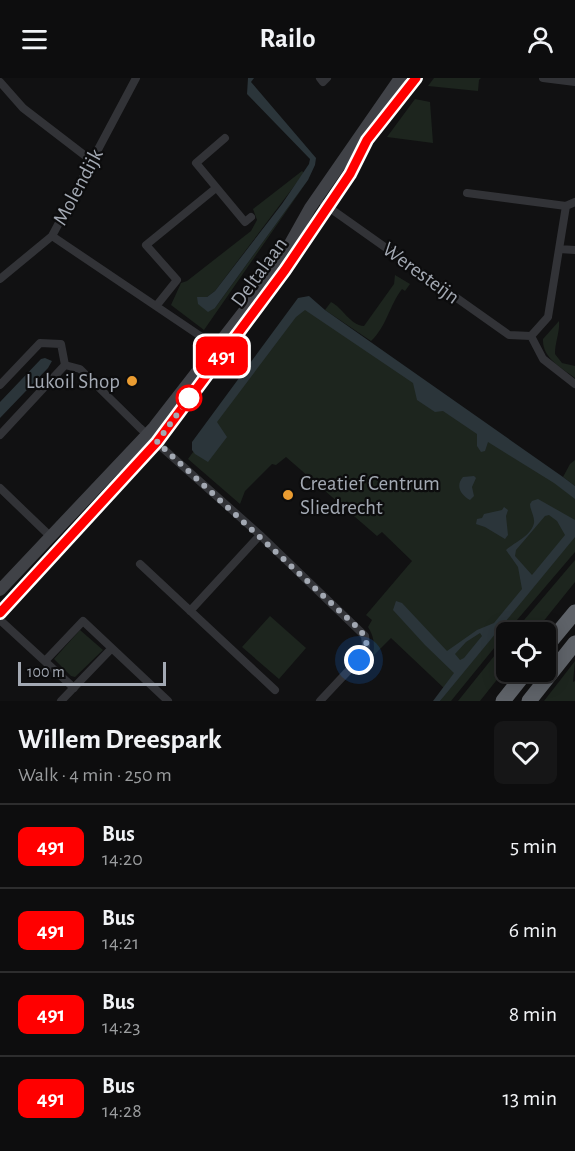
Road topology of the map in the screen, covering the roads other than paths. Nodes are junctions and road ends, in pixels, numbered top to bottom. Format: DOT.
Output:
graph roads {
  1 [pos="136,78"];
  2 [pos="320,78"];
  3 [pos="327,78"];
  4 [pos="400,78"];
  5 [pos="416,78"];
  6 [pos="543,78"];
  7 [pos="0,82"];
  8 [pos="575,82"];
  9 [pos="225,138"];
  10 [pos="92,161"];
  11 [pos="216,188"];
  12 [pos="467,193"];
  13 [pos="316,198"];
  14 [pos="575,202"];
  15 [pos="566,206"];
  16 [pos="328,207"];
  17 [pos="251,217"];
  18 [pos="52,236"];
  19 [pos="559,249"];
  20 [pos="575,250"];
  21 [pos="0,279"];
  22 [pos="157,305"];
  23 [pos="531,336"];
  24 [pos="220,349"];
  25 [pos="64,365"];
  26 [pos="575,384"];
  27 [pos="0,385"];
  28 [pos="147,434"];
  29 [pos="0,435"];
  30 [pos="157,442"];
  31 [pos="0,488"];
  32 [pos="260,535"];
  33 [pos="51,537"];
  34 [pos="140,564"];
  35 [pos="0,590"];
  36 [pos="190,611"];
  37 [pos="575,612"];
  38 [pos="0,613"];
  39 [pos="0,621"];
  40 [pos="556,635"];
  41 [pos="575,643"];
  42 [pos="111,649"];
  43 [pos="45,662"];
  44 [pos="518,682"];
  45 [pos="74,688"];
  46 [pos="275,690"];
  47 [pos="61,701"];
  48 [pos="168,701"];
  49 [pos="320,701"];
  50 [pos="502,701"];
  51 [pos="529,701"];
  1 -- 10 [label="street, Molendijk"];
  2 -- 3 [label="street"];
  4 -- 13 [label="street, Deltalaan"];
  5 -- 16 [label="street, Deltalaan"];
  6 -- 8 [label="street"];
  7 -- 10 [label="street"];
  9 -- 11 [label="street"];
  10 -- 18 [label="street, Molendijk"];
  11 -- 17 [label="street"];
  11 -- 22 [label="street"];
  12 -- 15 [label="street"];
  13 -- 16 [label="street, Weresteijn"];
  13 -- 24 [label="street, Deltalaan"];
  14 -- 15 [label="street"];
  15 -- 19 [label="street"];
  16 -- 23 [label="street, Weresteijn"];
  16 -- 24 [label="street, Deltalaan"];
  18 -- 21 [label="street, Molendijk"];
  18 -- 22 [label="street"];
  19 -- 20 [label="street"];
  19 -- 23 [label="street"];
  22 -- 24 [label="street"];
  23 -- 26 [label="street"];
  24 -- 28 [label="street, Deltalaan"];
  24 -- 30 [label="street, Deltalaan"];
  25 -- 27 [label="street"];
  25 -- 28 [label="street"];
  25 -- 29 [label="street"];
  28 -- 30 [label="street"];
  28 -- 33 [label="street, Deltalaan"];
  30 -- 32 [label="street"];
  30 -- 38 [label="street, Deltalaan"];
  31 -- 33 [label="street"];
  32 -- 36 [label="street"];
  32 -- 49 [label="street"];
  33 -- 35 [label="street, Deltalaan"];
  34 -- 36 [label="street"];
  36 -- 46 [label="street"];
  37 -- 40 [label="highway"];
  39 -- 43 [label="street"];
  41 -- 51 [label="highway"];
  42 -- 43 [label="street"];
  42 -- 45 [label="street"];
  42 -- 48 [label="street"];
  43 -- 45 [label="street"];
  44 -- 50 [label="highway"];
  45 -- 47 [label="street"];
}
